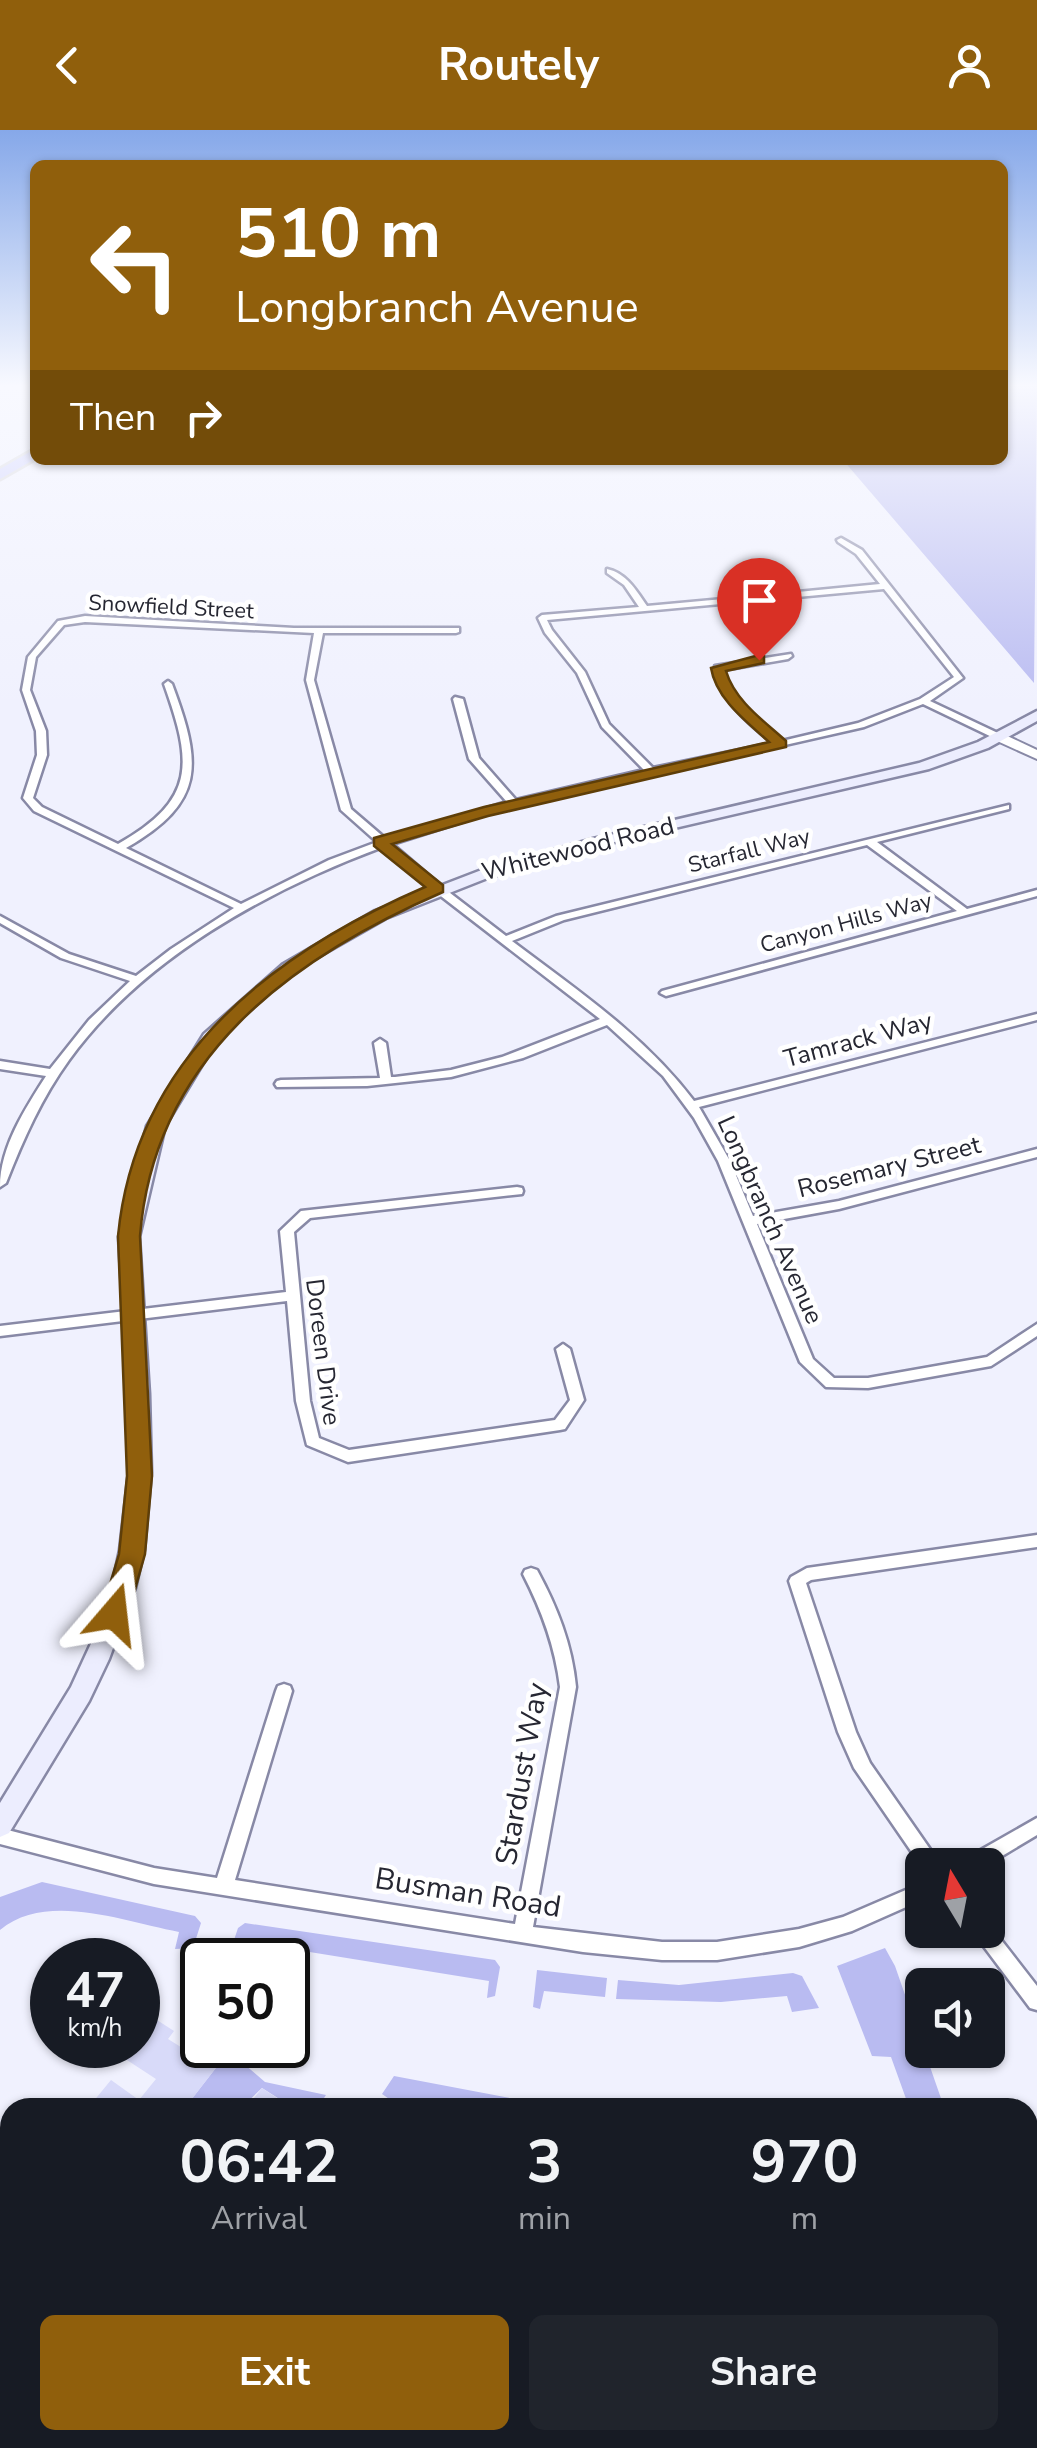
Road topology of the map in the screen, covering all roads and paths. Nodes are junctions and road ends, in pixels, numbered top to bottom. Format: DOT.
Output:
graph roads {
  1 [pos="841,540"];
  2 [pos="610,571"];
  3 [pos="746,573"];
  4 [pos="888,586"];
  5 [pos="776,597"];
  6 [pos="645,608"];
  7 [pos="456,630"];
  8 [pos="320,632"];
  9 [pos="788,656"];
  10 [pos="168,684"];
  11 [pos="458,699"];
  12 [pos="923,701"];
  13 [pos="1037,715"];
  14 [pos="999,737"];
  15 [pos="781,744"];
  16 [pos="1037,754"];
  17 [pos="652,773"];
  18 [pos="515,805"];
  19 [pos="1006,807"];
  20 [pos="380,842"];
  21 [pos="869,842"];
  22 [pos="118,848"];
  23 [pos="437,888"];
  24 [pos="1037,893"];
  25 [pos="240,907"];
  26 [pos="963,911"];
  27 [pos="0,919"];
  28 [pos="504,940"];
  29 [pos="138,980"];
  30 [pos="666,993"];
  31 [pos="1037,1017"];
  32 [pos="609,1020"];
  33 [pos="380,1044"];
  34 [pos="0,1065"];
  35 [pos="53,1073"];
  36 [pos="386,1082"];
  37 [pos="281,1084"];
  38 [pos="691,1105"];
  39 [pos="1037,1153"];
  40 [pos="0,1183"];
  41 [pos="516,1191"];
  42 [pos="751,1221"];
  43 [pos="293,1296"];
  44 [pos="132,1315"];
  45 [pos="1037,1329"];
  46 [pos="0,1330"];
  47 [pos="563,1350"];
  48 [pos="1037,1542"];
  49 [pos="531,1574"];
  50 [pos="284,1691"];
  51 [pos="0,1824"];
  52 [pos="1037,1826"];
  53 [pos="0,1836"];
  54 [pos="920,1848"];
  55 [pos="999,1848"];
  56 [pos="224,1886"];
  57 [pos="905,1899"];
  58 [pos="523,1930"];
  59 [pos="997,1948"];
  60 [pos="1037,2000"];
  1 -- 4 [label="street"];
  2 -- 6 [label="street"];
  3 -- 5 [label="street"];
  4 -- 5 [label="street"];
  4 -- 12 [label="street"];
  5 -- 6 [label="street"];
  6 -- 17 [label="street"];
  7 -- 8 [label="street, Snowfield Street"];
  8 -- 20 [label="street, Longbranch Avenue"];
  8 -- 22 [label="street, Snowfield Street"];
  9 -- 15 [label="street"];
  10 -- 22 [label="street"];
  11 -- 18 [label="street"];
  12 -- 14 [label="street"];
  12 -- 15 [label="street"];
  13 -- 14 [label="main road, Whitewood Road"];
  14 -- 16 [label="street"];
  14 -- 23 [label="main road, Whitewood Road"];
  15 -- 17 [label="street"];
  17 -- 18 [label="street"];
  18 -- 20 [label="street"];
  19 -- 21 [label="street, Starfall Way"];
  20 -- 23 [label="street, Longbranch Avenue"];
  20 -- 25 [label="street"];
  21 -- 26 [label="street"];
  21 -- 28 [label="street, Starfall Way"];
  22 -- 25 [label="street"];
  23 -- 28 [label="street, Longbranch Avenue"];
  23 -- 44 [label="main road, Whitewood Road"];
  24 -- 26 [label="street, Canyon Hills Way"];
  25 -- 29 [label="street"];
  26 -- 30 [label="street, Canyon Hills Way"];
  27 -- 29 [label="street"];
  28 -- 32 [label="street, Longbranch Avenue"];
  29 -- 35 [label="street"];
  31 -- 38 [label="street, Tamrack Way"];
  32 -- 36 [label="street"];
  32 -- 38 [label="street, Longbranch Avenue"];
  33 -- 36 [label="street"];
  34 -- 35 [label="street"];
  35 -- 40 [label="street"];
  36 -- 37 [label="street"];
  38 -- 42 [label="street, Longbranch Avenue"];
  39 -- 42 [label="street, Rosemary Street"];
  41 -- 43 [label="street, Doreen Drive"];
  42 -- 45 [label="street, Longbranch Avenue"];
  43 -- 44 [label="street"];
  43 -- 47 [label="street, Doreen Drive"];
  44 -- 46 [label="street"];
  44 -- 51 [label="main road, Whitewood Road"];
  48 -- 54 [label="street"];
  49 -- 58 [label="street, Stardust Way"];
  50 -- 56 [label="street"];
  52 -- 55 [label="street"];
  53 -- 56 [label="street, Busman Road"];
  56 -- 58 [label="street, Busman Road"];
  57 -- 58 [label="street, Busman Road"];
  59 -- 60 [label="street"];
}
